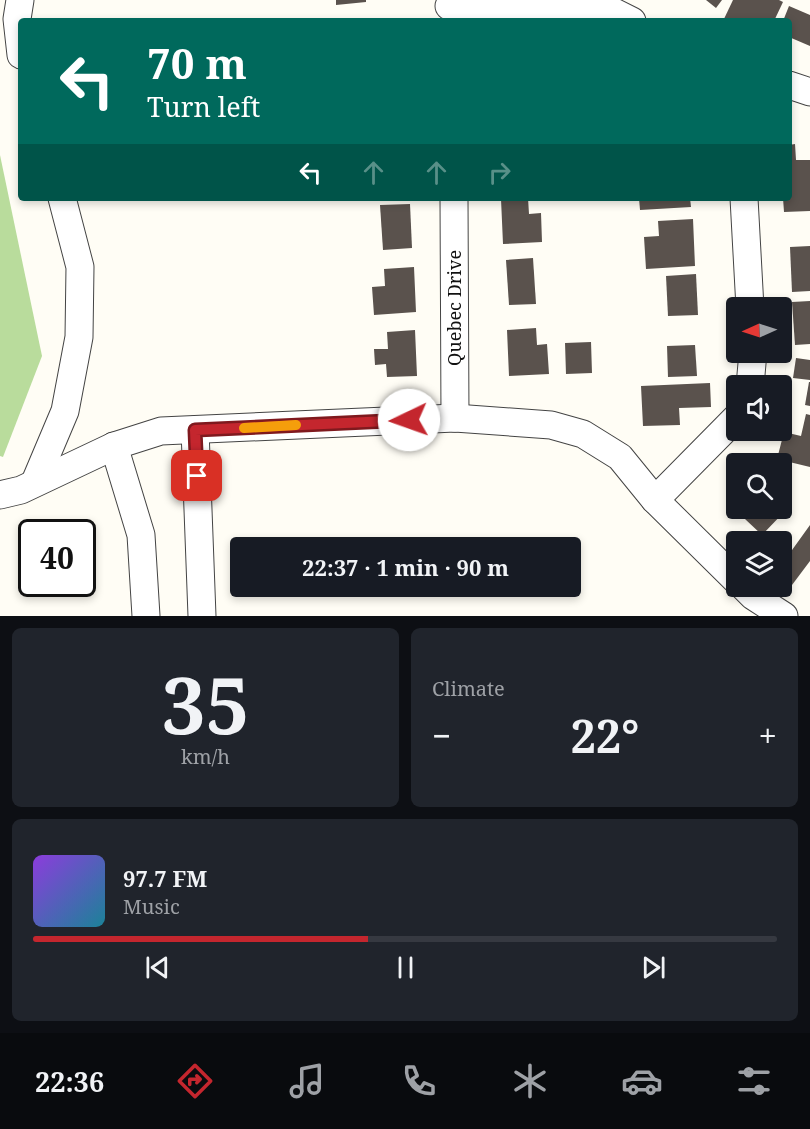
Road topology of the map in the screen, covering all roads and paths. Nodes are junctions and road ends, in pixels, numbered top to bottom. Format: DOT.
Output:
graph roads {
  1 [pos="20,0"];
  2 [pos="449,9"];
  3 [pos="625,18"];
  4 [pos="18,28"];
  5 [pos="792,86"];
  6 [pos="810,92"];
  7 [pos="63,201"];
  8 [pos="454,201"];
  9 [pos="744,201"];
  10 [pos="749,297"];
  11 [pos="455,418"];
  12 [pos="726,428"];
  13 [pos="195,430"];
  14 [pos="114,446"];
  15 [pos="35,482"];
  16 [pos="0,495"];
  17 [pos="655,500"];
  18 [pos="726,570"];
  19 [pos="755,597"];
  20 [pos="146,616"];
  21 [pos="202,616"];
  22 [pos="784,616"];
  1 -- 4 [label="street"];
  2 -- 3 [label="street"];
  5 -- 6 [label="street"];
  7 -- 15 [label="street"];
  8 -- 11 [label="street, Quebec Drive"];
  9 -- 10 [label="street"];
  11 -- 13 [label="street"];
  11 -- 17 [label="street"];
  12 -- 17 [label="street"];
  13 -- 14 [label="street"];
  13 -- 21 [label="street"];
  14 -- 15 [label="street"];
  14 -- 20 [label="street"];
  15 -- 16 [label="street"];
  17 -- 18 [label="street"];
  19 -- 22 [label="street"];
}
